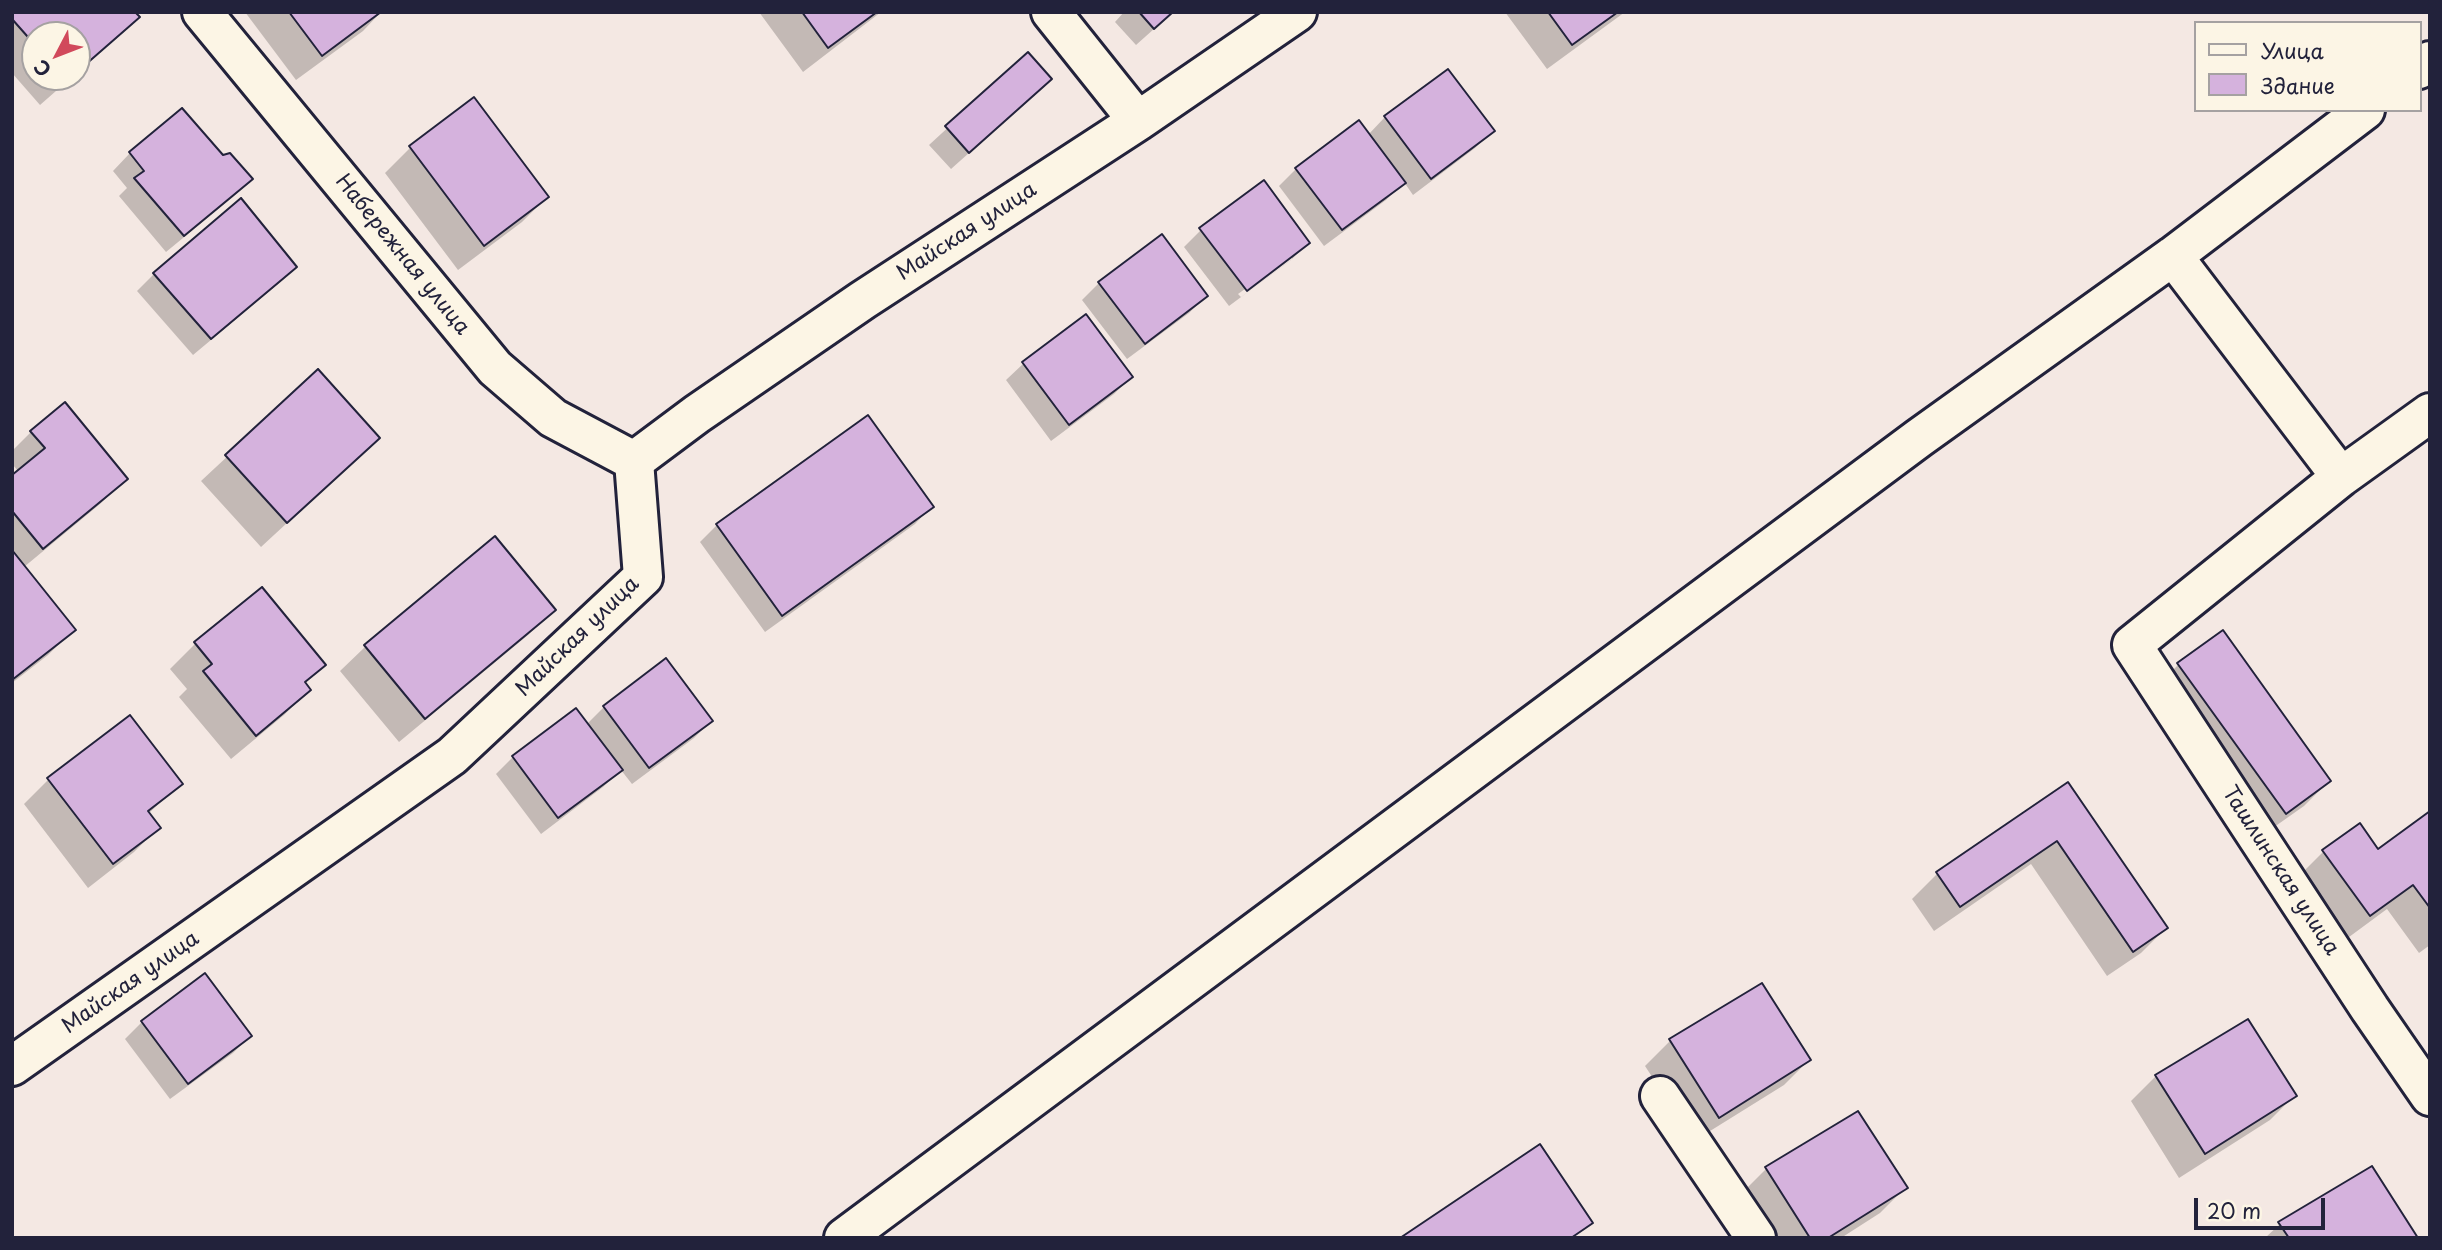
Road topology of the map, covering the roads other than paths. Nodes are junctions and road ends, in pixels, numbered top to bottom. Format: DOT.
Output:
graph roads {
  1 [pos="202,12"];
  2 [pos="1051,12"];
  3 [pos="1297,12"];
  4 [pos="2362,112"];
  5 [pos="1138,121"];
  6 [pos="2173,256"];
  7 [pos="2430,413"];
  8 [pos="634,461"];
  9 [pos="2341,477"];
  10 [pos="12,1066"];
  11 [pos="1660,1096"];
  12 [pos="2430,1096"];
  13 [pos="844,1238"];
  14 [pos="1756,1238"];
  1 -- 8 [label="street, Набережная улица"];
  2 -- 5 [label="street"];
  3 -- 5 [label="street, Майская улица"];
  4 -- 6 [label="street"];
  5 -- 8 [label="street, Майская улица"];
  6 -- 9 [label="street"];
  6 -- 13 [label="street"];
  7 -- 9 [label="street"];
  8 -- 10 [label="street, Майская улица"];
  9 -- 12 [label="street, Ташлинская улица"];
  11 -- 14 [label="street"];
}
